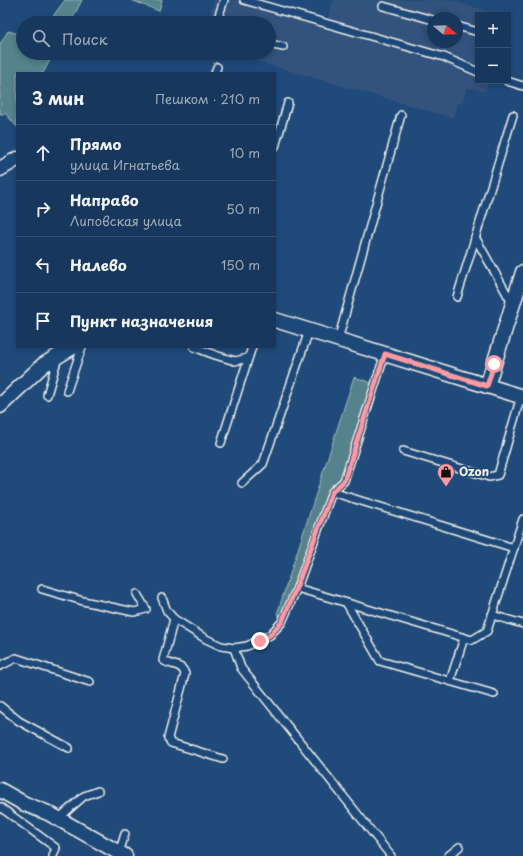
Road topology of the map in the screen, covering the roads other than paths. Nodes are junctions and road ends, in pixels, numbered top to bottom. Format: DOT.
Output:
graph roads {
  1 [pos="224,0"];
  2 [pos="244,0"];
  3 [pos="384,6"];
  4 [pos="219,16"];
  5 [pos="427,18"];
  6 [pos="463,28"];
  7 [pos="475,31"];
  8 [pos="276,46"];
  9 [pos="283,48"];
  10 [pos="475,71"];
  11 [pos="511,82"];
  12 [pos="523,86"];
  13 [pos="288,103"];
  14 [pos="402,115"];
  15 [pos="513,115"];
  16 [pos="276,144"];
  17 [pos="16,160"];
  18 [pos="0,169"];
  19 [pos="475,237"];
  20 [pos="523,272"];
  21 [pos="457,297"];
  22 [pos="513,304"];
  23 [pos="276,320"];
  24 [pos="309,331"];
  25 [pos="338,340"];
  26 [pos="71,348"];
  27 [pos="82,348"];
  28 [pos="197,348"];
  29 [pos="252,348"];
  30 [pos="385,354"];
  31 [pos="59,355"];
  32 [pos="248,358"];
  33 [pos="487,386"];
  34 [pos="67,391"];
  35 [pos="47,395"];
  36 [pos="522,397"];
  37 [pos="0,406"];
  38 [pos="221,443"];
  39 [pos="403,451"];
  40 [pos="242,483"];
  41 [pos="332,492"];
  42 [pos="523,519"];
  43 [pos="514,548"];
  44 [pos="296,588"];
  45 [pos="42,590"];
  46 [pos="137,594"];
  47 [pos="162,598"];
  48 [pos="347,604"];
  49 [pos="492,615"];
  50 [pos="174,619"];
  51 [pos="523,624"];
  52 [pos="464,638"];
  53 [pos="234,648"];
  54 [pos="0,666"];
  55 [pos="450,681"];
  56 [pos="90,682"];
  57 [pos="494,694"];
  58 [pos="0,706"];
  59 [pos="69,748"];
  60 [pos="223,760"];
  61 [pos="0,790"];
  62 [pos="98,791"];
  63 [pos="0,806"];
  64 [pos="58,819"];
  65 [pos="125,834"];
  66 [pos="459,846"];
  67 [pos="122,855"];
  68 [pos="52,856"];
  69 [pos="391,856"];
  70 [pos="448,856"];
  1 -- 4 [label="lane"];
  2 -- 10 [label="lane"];
  3 -- 5 [label="lane"];
  6 -- 7 [label="lane"];
  8 -- 9 [label="lane"];
  11 -- 12 [label="lane"];
  13 -- 16 [label="lane"];
  14 -- 25 [label="lane"];
  15 -- 19 [label="lane"];
  17 -- 18 [label="street"];
  19 -- 21 [label="lane"];
  19 -- 22 [label="lane"];
  20 -- 22 [label="street"];
  22 -- 33 [label="street"];
  23 -- 24 [label="street"];
  24 -- 25 [label="street"];
  24 -- 40 [label="lane"];
  25 -- 30 [label="street"];
  26 -- 31 [label="street"];
  27 -- 34 [label="lane"];
  28 -- 32 [label="lane"];
  29 -- 32 [label="lane"];
  30 -- 33 [label="street"];
  30 -- 41 [label="lane"];
  31 -- 35 [label="lane"];
  31 -- 37 [label="street"];
  32 -- 38 [label="lane"];
  33 -- 36 [label="street"];
  36 -- 39 [label="lane"];
  41 -- 43 [label="lane"];
  41 -- 44 [label="lane"];
  42 -- 43 [label="lane"];
  43 -- 49 [label="lane"];
  44 -- 48 [label="lane"];
  44 -- 53 [label="lane"];
  45 -- 46 [label="lane"];
  47 -- 50 [label="lane"];
  48 -- 52 [label="lane"];
  48 -- 55 [label="lane"];
  49 -- 51 [label="lane"];
  49 -- 52 [label="lane"];
  50 -- 53 [label="lane"];
  50 -- 60 [label="lane"];
  52 -- 55 [label="lane"];
  53 -- 69 [label="lane"];
  54 -- 56 [label="lane"];
  55 -- 57 [label="lane"];
  58 -- 59 [label="lane"];
  61 -- 64 [label="street"];
  62 -- 64 [label="lane"];
  63 -- 68 [label="lane"];
  64 -- 67 [label="street"];
  65 -- 67 [label="lane"];
  66 -- 70 [label="lane"];
}
